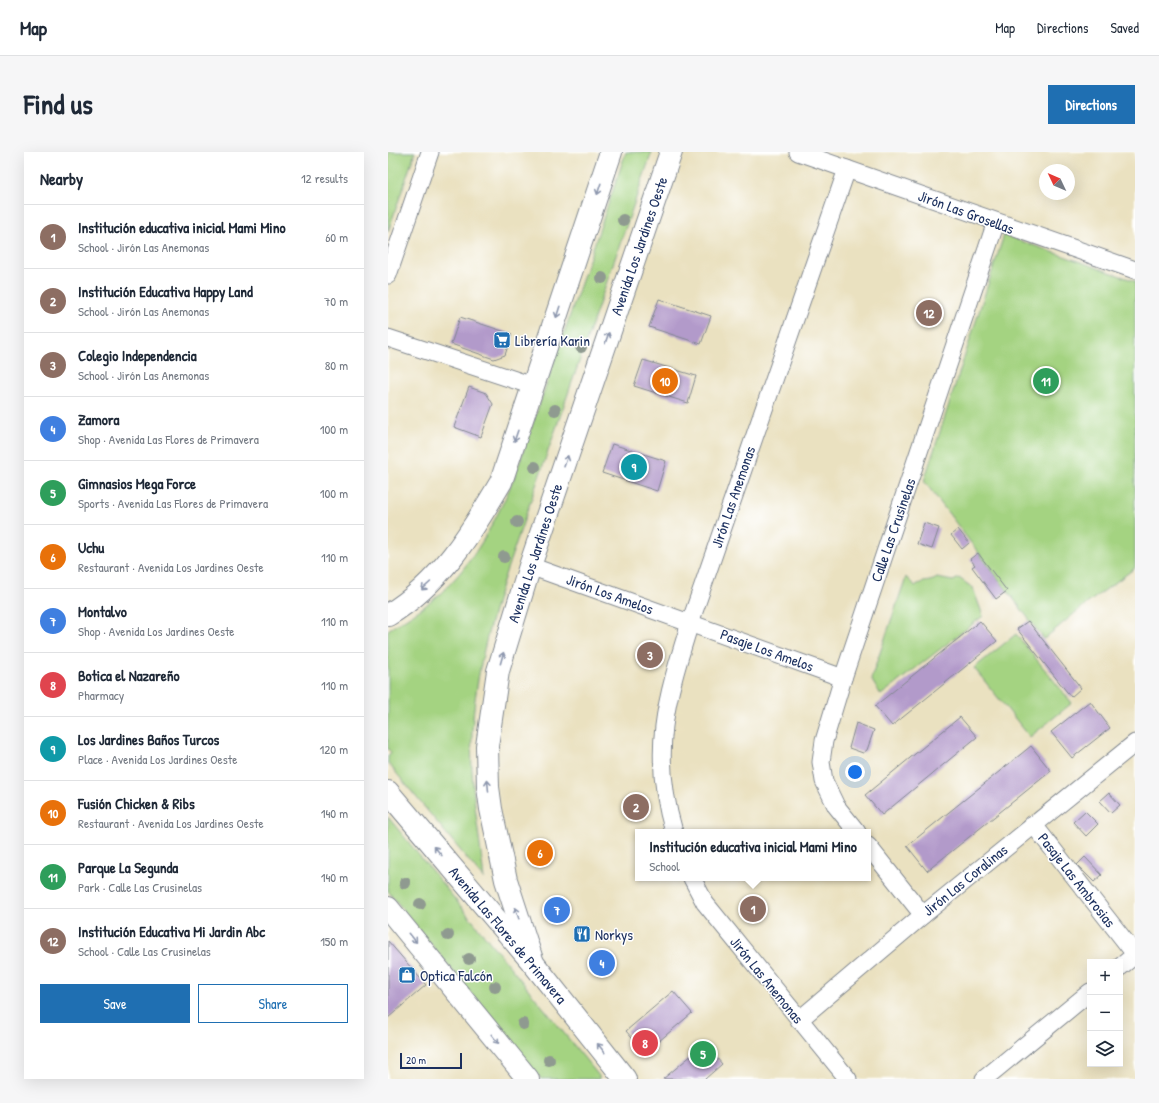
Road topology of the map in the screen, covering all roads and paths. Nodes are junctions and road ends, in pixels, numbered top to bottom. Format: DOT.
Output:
graph roads {
  1 [pos="430,152"];
  2 [pos="611,152"];
  3 [pos="671,152"];
  4 [pos="798,152"];
  5 [pos="847,169"];
  6 [pos="996,222"];
  7 [pos="1135,270"];
  8 [pos="388,276"];
  9 [pos="388,338"];
  10 [pos="533,386"];
  11 [pos="530,566"];
  12 [pos="388,615"];
  13 [pos="690,623"];
  14 [pos="844,678"];
  15 [pos="1135,744"];
  16 [pos="388,792"];
  17 [pos="1033,824"];
  18 [pos="673,829"];
  19 [pos="855,829"];
  20 [pos="871,850"];
  21 [pos="694,881"];
  22 [pos="388,908"];
  23 [pos="923,915"];
  24 [pos="1135,955"];
  25 [pos="533,963"];
  26 [pos="1123,965"];
  27 [pos="1087,994"];
  28 [pos="799,1020"];
  29 [pos="528,1079"];
  30 [pos="625,1079"];
  31 [pos="848,1079"];
  32 [pos="984,1079"];
  1 -- 8 [label="street"];
  2 -- 10 [label="main road, one-way"];
  11 -- 3 [label="main road, Avenida Los Jardines Oeste, one-way"];
  4 -- 5 [label="street, Jirón Las Grosellas"];
  5 -- 6 [label="street, Jirón Las Grosellas"];
  5 -- 13 [label="street, Jirón Las Anemonas"];
  6 -- 7 [label="street, Jirón Las Grosellas"];
  6 -- 14 [label="street, Calle Las Crusinelas"];
  9 -- 10 [label="street"];
  10 -- 12 [label="main road, one-way"];
  11 -- 13 [label="street, Jirón Los Amelos"];
  25 -- 11 [label="main road, Avenida Los Jardines Oeste, one-way"];
  13 -- 14 [label="street, Pasaje Los Amelos"];
  13 -- 18 [label="street, Jirón Las Anemonas"];
  14 -- 19 [label="street, Calle Las Crusinelas"];
  15 -- 17 [label="street, Jirón Las Coralinas"];
  25 -- 16 [label="main road, Avenida Las Flores de Primavera, one-way"];
  17 -- 23 [label="street, Jirón Las Coralinas"];
  17 -- 24 [label="street, Pasaje Las Ambrosias"];
  20 -- 23 [label="street"];
  21 -- 28 [label="street, Jirón Las Anemonas"];
  22 -- 29 [label="main road, one-way"];
  23 -- 28 [label="street, Jirón Las Coralinas"];
  24 -- 26 [label="street"];
  30 -- 25 [label="main road, Avenida Las Flores de Primavera, one-way"];
  27 -- 32 [label="street"];
  28 -- 31 [label="street, Jirón Las Anemonas"];
}
